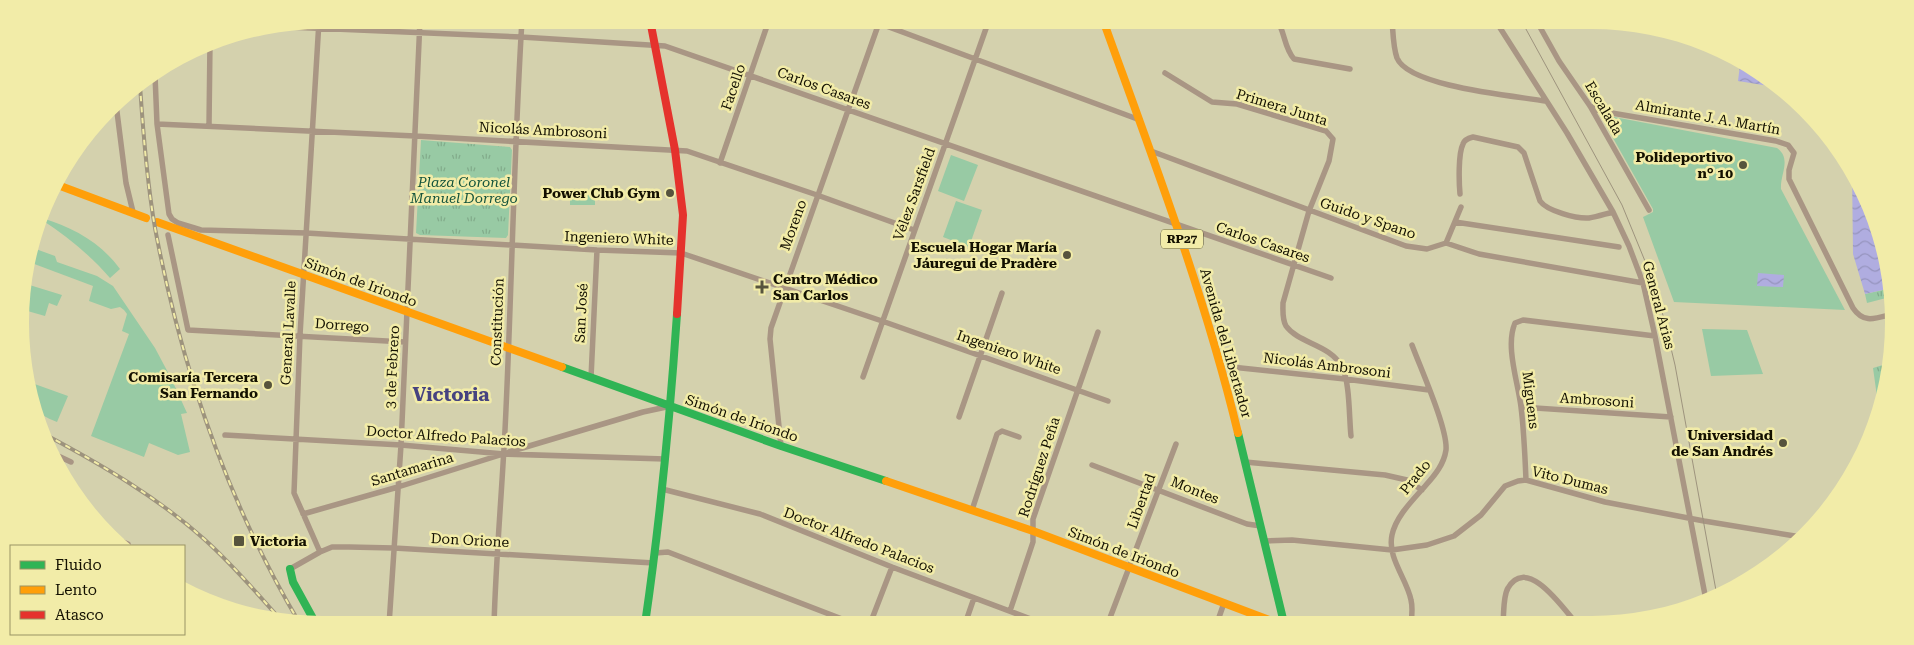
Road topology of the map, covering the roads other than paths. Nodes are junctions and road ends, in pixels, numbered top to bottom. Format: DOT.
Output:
graph roads {
  1 [pos="318,29"];
  2 [pos="338,29"];
  3 [pos="420,29"];
  4 [pos="521,29"];
  5 [pos="652,29"];
  6 [pos="767,29"];
  7 [pos="877,29"];
  8 [pos="898,29"];
  9 [pos="986,29"];
  10 [pos="1106,29"];
  11 [pos="1282,29"];
  12 [pos="1393,29"];
  13 [pos="1501,29"];
  14 [pos="1541,29"];
  15 [pos="420,33"];
  16 [pos="521,37"];
  17 [pos="655,45"];
  18 [pos="210,51"];
  19 [pos="975,59"];
  20 [pos="1350,69"];
  21 [pos="1165,73"];
  22 [pos="751,75"];
  23 [pos="155,81"];
  24 [pos="1545,100"];
  25 [pos="1590,106"];
  26 [pos="847,110"];
  27 [pos="117,113"];
  28 [pos="1141,121"];
  29 [pos="158,124"];
  30 [pos="208,126"];
  31 [pos="312,131"];
  32 [pos="415,136"];
  33 [pos="516,142"];
  34 [pos="944,144"];
  35 [pos="675,150"];
  36 [pos="1151,151"];
  37 [pos="720,163"];
  38 [pos="62,187"];
  39 [pos="1460,194"];
  40 [pos="817,195"];
  41 [pos="1461,207"];
  42 [pos="1649,210"];
  43 [pos="1309,211"];
  44 [pos="133,212"];
  45 [pos="1613,212"];
  46 [pos="146,218"];
  47 [pos="157,222"];
  48 [pos="1455,222"];
  49 [pos="1177,225"];
  50 [pos="914,230"];
  51 [pos="200,233"];
  52 [pos="306,233"];
  53 [pos="168,235"];
  54 [pos="409,239"];
  55 [pos="1446,243"];
  56 [pos="511,245"];
  57 [pos="1619,247"];
  58 [pos="597,250"];
  59 [pos="681,253"];
  60 [pos="1293,265"];
  61 [pos="304,274"];
  62 [pos="1332,278"];
  63 [pos="1642,283"];
  64 [pos="784,288"];
  65 [pos="1002,293"];
  66 [pos="407,311"];
  67 [pos="1885,316"];
  68 [pos="882,321"];
  69 [pos="1098,332"];
  70 [pos="300,335"];
  71 [pos="1656,336"];
  72 [pos="405,342"];
  73 [pos="1412,345"];
  74 [pos="509,348"];
  75 [pos="980,355"];
  76 [pos="1222,366"];
  77 [pos="863,377"];
  78 [pos="590,378"];
  79 [pos="1346,379"];
  80 [pos="1077,389"];
  81 [pos="1429,390"];
  82 [pos="1108,401"];
  83 [pos="671,406"];
  84 [pos="1521,407"];
  85 [pos="959,417"];
  86 [pos="1671,417"];
  87 [pos="225,435"];
  88 [pos="1351,436"];
  89 [pos="1019,437"];
  90 [pos="296,439"];
  91 [pos="1176,444"];
  92 [pos="400,445"];
  93 [pos="781,446"];
  94 [pos="504,454"];
  95 [pos="62,458"];
  96 [pos="665,459"];
  97 [pos="71,462"];
  98 [pos="1245,462"];
  99 [pos="1092,464"];
  100 [pos="1526,480"];
  101 [pos="398,487"];
  102 [pos="662,489"];
  103 [pos="1159,490"];
  104 [pos="1422,490"];
  105 [pos="972,510"];
  106 [pos="303,514"];
  107 [pos="1690,518"];
  108 [pos="1260,526"];
  109 [pos="1033,531"];
  110 [pos="1793,535"];
  111 [pos="1264,541"];
  112 [pos="394,548"];
  113 [pos="1392,550"];
  114 [pos="320,552"];
  115 [pos="655,553"];
  116 [pos="496,554"];
  117 [pos="654,563"];
  118 [pos="892,567"];
  119 [pos="1130,568"];
  120 [pos="290,569"];
  121 [pos="1705,594"];
  122 [pos="974,598"];
  123 [pos="1224,603"];
  124 [pos="1010,611"];
  125 [pos="312,616"];
  126 [pos="390,616"];
  127 [pos="494,616"];
  128 [pos="646,616"];
  129 [pos="834,616"];
  130 [pos="873,616"];
  131 [pos="968,616"];
  132 [pos="1023,616"];
  133 [pos="1111,616"];
  134 [pos="1219,616"];
  135 [pos="1258,616"];
  136 [pos="1282,616"];
  137 [pos="1411,616"];
  138 [pos="1504,616"];
  139 [pos="1571,616"];
  1 -- 31 [label="street, General Lavalle"];
  2 -- 15 [label="street, Carlos Casares"];
  3 -- 15 [label="street, 3 de Febrero"];
  4 -- 16 [label="street, Constitución"];
  5 -- 17 [label="street"];
  6 -- 22 [label="street, Facello"];
  7 -- 26 [label="street, Moreno"];
  8 -- 19 [label="street"];
  9 -- 19 [label="street, Vélez Sarsfield"];
  10 -- 28 [label="street, Avenida del Libertador / RP27"];
  11 -- 20 [label="street"];
  12 -- 24 [label="street"];
  13 -- 24 [label="street, General Arias"];
  14 -- 25 [label="street, Escalada"];
  15 -- 16 [label="street, Carlos Casares"];
  15 -- 32 [label="street, 3 de Febrero"];
  16 -- 17 [label="street, Carlos Casares"];
  16 -- 33 [label="street, Constitución"];
  17 -- 22 [label="street, Carlos Casares"];
  17 -- 35 [label="street"];
  18 -- 30 [label="street"];
  19 -- 28 [label="street"];
  19 -- 34 [label="street, Vélez Sarsfield"];
  21 -- 43 [label="street, Primera Junta"];
  22 -- 26 [label="street, Carlos Casares"];
  22 -- 37 [label="street, Facello"];
  23 -- 29 [label="street"];
  24 -- 45 [label="street, General Arias"];
  25 -- 42 [label="street, Escalada"];
  25 -- 67 [label="street, Almirante J. A. Martín"];
  26 -- 34 [label="street, Carlos Casares"];
  26 -- 40 [label="street, Moreno"];
  27 -- 44 [label="street"];
  28 -- 36 [label="street, Avenida del Libertador / RP27"];
  29 -- 30 [label="street, Nicolás Ambrosoni"];
  29 -- 51 [label="street, Simón de Iriondo"];
  30 -- 31 [label="street, Nicolás Ambrosoni"];
  31 -- 32 [label="street, Nicolás Ambrosoni"];
  31 -- 52 [label="street, General Lavalle"];
  32 -- 33 [label="street, Nicolás Ambrosoni"];
  32 -- 54 [label="street, 3 de Febrero"];
  33 -- 35 [label="street, Nicolás Ambrosoni"];
  33 -- 56 [label="street, Constitución"];
  34 -- 49 [label="street, Carlos Casares"];
  34 -- 50 [label="street, Vélez Sarsfield"];
  35 -- 37 [label="street, Nicolás Ambrosoni"];
  35 -- 59 [label="street"];
  36 -- 43 [label="street, Guido y Spano"];
  36 -- 49 [label="street, Avenida del Libertador / RP27"];
  37 -- 40 [label="street, Nicolás Ambrosoni"];
  38 -- 44 [label="street"];
  39 -- 45 [label="street"];
  40 -- 50 [label="street, Nicolás Ambrosoni"];
  40 -- 64 [label="street, Moreno"];
  41 -- 48 [label="street"];
  43 -- 55 [label="street, Guido y Spano"];
  43 -- 60 [label="street, Primera Junta"];
  44 -- 46 [label="street"];
  45 -- 63 [label="street, General Arias"];
  47 -- 51 [label="street"];
  48 -- 55 [label="street"];
  48 -- 57 [label="street"];
  49 -- 60 [label="street, Carlos Casares"];
  49 -- 76 [label="street, Avenida del Libertador / RP27"];
  50 -- 68 [label="street, Vélez Sarsfield"];
  51 -- 52 [label="street, Ingeniero White"];
  51 -- 61 [label="street, Simón de Iriondo"];
  52 -- 54 [label="street, Ingeniero White"];
  52 -- 61 [label="street, General Lavalle"];
  53 -- 70 [label="street, Dorrego"];
  54 -- 56 [label="street, Ingeniero White"];
  54 -- 66 [label="street, 3 de Febrero"];
  55 -- 63 [label="street"];
  56 -- 58 [label="street, Ingeniero White"];
  56 -- 74 [label="street, Constitución"];
  58 -- 59 [label="street, Ingeniero White"];
  58 -- 78 [label="street, San José"];
  59 -- 64 [label="street, Ingeniero White"];
  59 -- 83 [label="street"];
  60 -- 62 [label="street, Carlos Casares"];
  60 -- 79 [label="street, Primera Junta"];
  61 -- 66 [label="street, Simón de Iriondo"];
  61 -- 70 [label="street, General Lavalle"];
  63 -- 71 [label="street, General Arias"];
  64 -- 68 [label="street, Ingeniero White"];
  64 -- 93 [label="street, Moreno"];
  65 -- 75 [label="street"];
  66 -- 72 [label="street, 3 de Febrero"];
  66 -- 74 [label="street, Simón de Iriondo"];
  68 -- 75 [label="street, Ingeniero White"];
  68 -- 77 [label="street, Vélez Sarsfield"];
  69 -- 80 [label="street, Rodríguez Peña"];
  70 -- 72 [label="street, Dorrego"];
  70 -- 90 [label="street, General Lavalle"];
  71 -- 84 [label="street, Miguens"];
  71 -- 86 [label="street, General Arias"];
  72 -- 92 [label="street, 3 de Febrero"];
  73 -- 81 [label="street, Prado"];
  74 -- 78 [label="street, Simón de Iriondo"];
  74 -- 94 [label="street, Constitución"];
  75 -- 80 [label="street, Ingeniero White"];
  75 -- 85 [label="street"];
  76 -- 79 [label="street, Nicolás Ambrosoni"];
  76 -- 98 [label="street, Avenida del Libertador / RP27"];
  78 -- 83 [label="street, Simón de Iriondo"];
  79 -- 81 [label="street, Nicolás Ambrosoni"];
  79 -- 88 [label="street, Primera Junta"];
  80 -- 82 [label="street, Ingeniero White"];
  80 -- 109 [label="street, Rodríguez Peña"];
  81 -- 104 [label="street, Prado"];
  83 -- 93 [label="street, Simón de Iriondo"];
  83 -- 94 [label="street, Santamarina"];
  83 -- 96 [label="street"];
  84 -- 86 [label="street, Ambrosoni"];
  84 -- 100 [label="street, Miguens"];
  86 -- 107 [label="street, General Arias"];
  87 -- 90 [label="street, Doctor Alfredo Palacios"];
  89 -- 105 [label="street"];
  90 -- 92 [label="street, Doctor Alfredo Palacios"];
  90 -- 106 [label="street, General Lavalle"];
  91 -- 103 [label="street, Libertad"];
  92 -- 94 [label="street, Doctor Alfredo Palacios"];
  92 -- 101 [label="street, 3 de Febrero"];
  93 -- 105 [label="street, Simón de Iriondo"];
  94 -- 96 [label="street, Doctor Alfredo Palacios"];
  94 -- 101 [label="street, Santamarina"];
  94 -- 116 [label="street, Constitución"];
  95 -- 97 [label="street"];
  96 -- 102 [label="street"];
  98 -- 104 [label="street"];
  98 -- 108 [label="street, Avenida del Libertador / RP27"];
  99 -- 103 [label="street, Montes"];
  100 -- 107 [label="street, Vito Dumas"];
  100 -- 113 [label="street, Vito Dumas"];
  101 -- 106 [label="street, Santamarina"];
  101 -- 112 [label="street, 3 de Febrero"];
  102 -- 115 [label="street"];
  102 -- 118 [label="street, Doctor Alfredo Palacios"];
  103 -- 108 [label="street, Montes"];
  103 -- 119 [label="street, Libertad"];
  104 -- 113 [label="street, Prado"];
  105 -- 109 [label="street, Simón de Iriondo"];
  106 -- 114 [label="street, General Lavalle"];
  107 -- 110 [label="street, Vito Dumas"];
  107 -- 121 [label="street, General Arias"];
  108 -- 111 [label="street, Avenida del Libertador / RP27"];
  109 -- 119 [label="street, Simón de Iriondo"];
  109 -- 124 [label="street, Rodríguez Peña"];
  111 -- 113 [label="street, Vito Dumas"];
  111 -- 136 [label="street, Avenida del Libertador / RP27"];
  112 -- 114 [label="street, Don Orione"];
  112 -- 116 [label="street, Don Orione"];
  112 -- 126 [label="street, 3 de Febrero"];
  113 -- 137 [label="street, Prado"];
  114 -- 120 [label="street, Don Orione"];
  115 -- 117 [label="street"];
  115 -- 129 [label="street"];
  116 -- 117 [label="street, Don Orione"];
  116 -- 127 [label="street, Constitución"];
  117 -- 128 [label="street"];
  118 -- 122 [label="street, Doctor Alfredo Palacios"];
  118 -- 130 [label="street"];
  119 -- 123 [label="street, Simón de Iriondo"];
  119 -- 133 [label="street, Libertad"];
  120 -- 125 [label="street"];
  122 -- 124 [label="street, Doctor Alfredo Palacios"];
  122 -- 131 [label="street"];
  123 -- 134 [label="street"];
  123 -- 135 [label="street, Simón de Iriondo"];
  124 -- 132 [label="street, Doctor Alfredo Palacios"];
  138 -- 139 [label="street"];
}
